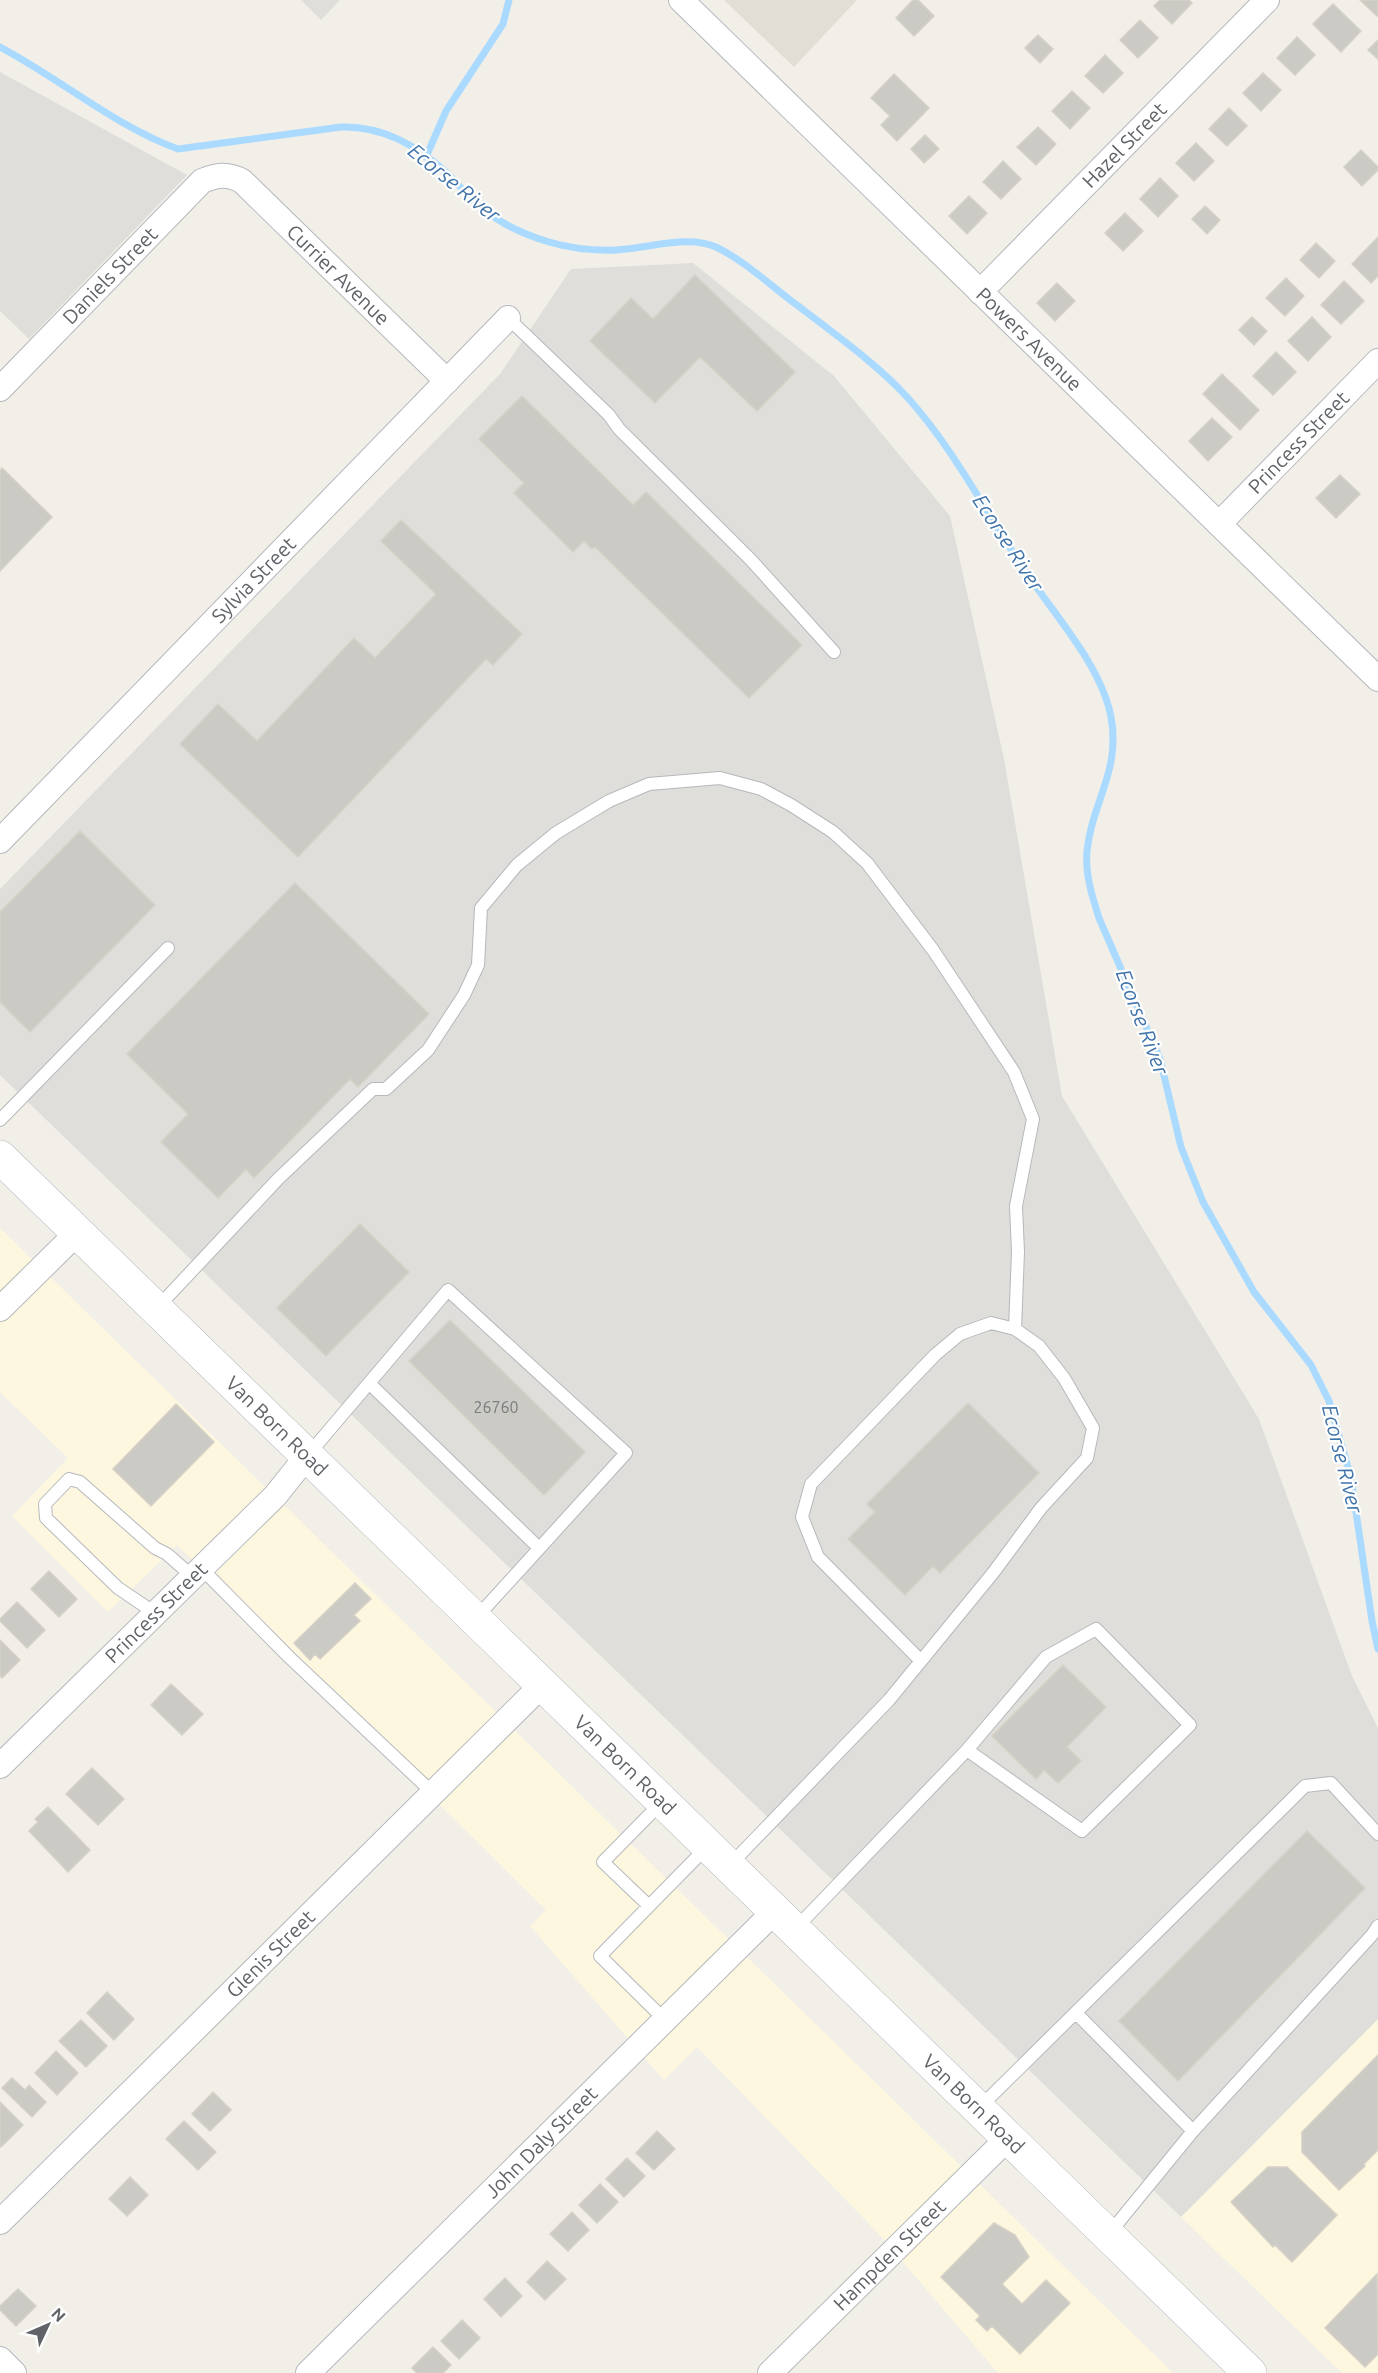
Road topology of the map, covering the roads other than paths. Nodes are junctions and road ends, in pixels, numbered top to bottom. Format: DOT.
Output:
graph roads {
  1 [pos="681,0"];
  2 [pos="1267,0"];
  3 [pos="225,175"];
  4 [pos="980,292"];
  5 [pos="508,318"];
  6 [pos="1378,361"];
  7 [pos="447,381"];
  8 [pos="0,388"];
  9 [pos="1219,524"];
  10 [pos="834,652"];
  11 [pos="1378,679"];
  12 [pos="0,841"];
  13 [pos="168,948"];
  14 [pos="0,1120"];
  15 [pos="0,1157"];
  16 [pos="78,1232"];
  17 [pos="0,1309"];
  18 [pos="157,1309"];
  19 [pos="1015,1329"];
  20 [pos="369,1383"];
  21 [pos="307,1456"];
  22 [pos="539,1548"];
  23 [pos="197,1572"];
  24 [pos="155,1613"];
  25 [pos="475,1619"];
  26 [pos="920,1660"];
  27 [pos="542,1684"];
  28 [pos="967,1750"];
  29 [pos="0,1766"];
  30 [pos="433,1793"];
  31 [pos="662,1801"];
  32 [pos="1378,1834"];
  33 [pos="719,1856"];
  34 [pos="649,1906"];
  35 [pos="785,1920"];
  36 [pos="1378,1926"];
  37 [pos="1076,2013"];
  38 [pos="665,2020"];
  39 [pos="979,2109"];
  40 [pos="1193,2132"];
  41 [pos="1008,2138"];
  42 [pos="0,2222"];
  43 [pos="1108,2235"];
  44 [pos="0,2359"];
  45 [pos="14,2373"];
  46 [pos="308,2373"];
  47 [pos="770,2373"];
  48 [pos="1250,2373"];
  1 -- 4 [label="street, Powers Avenue"];
  2 -- 4 [label="street, Hazel Street"];
  3 -- 7 [label="street, Currier Avenue"];
  3 -- 8 [label="street, Daniels Street"];
  4 -- 9 [label="street, Powers Avenue"];
  5 -- 7 [label="street, Sylvia Street"];
  5 -- 10 [label="lane"];
  6 -- 9 [label="street, Princess Street"];
  7 -- 12 [label="street, Sylvia Street"];
  9 -- 11 [label="street, Powers Avenue"];
  13 -- 14 [label="lane"];
  15 -- 16 [label="main road, Van Born Road"];
  16 -- 17 [label="street"];
  16 -- 18 [label="main road, Van Born Road"];
  18 -- 19 [label="lane"];
  18 -- 21 [label="main road, Van Born Road"];
  19 -- 26 [label="lane"];
  19 -- 26 [label="lane"];
  20 -- 21 [label="lane"];
  20 -- 22 [label="lane"];
  20 -- 22 [label="lane"];
  21 -- 23 [label="street, Princess Street"];
  21 -- 25 [label="main road, Van Born Road"];
  22 -- 25 [label="lane"];
  23 -- 24 [label="street, Princess Street"];
  23 -- 24 [label="lane"];
  23 -- 30 [label="lane"];
  24 -- 29 [label="street, Princess Street"];
  25 -- 27 [label="main road, Van Born Road"];
  26 -- 33 [label="lane"];
  27 -- 30 [label="street, Glenis Street"];
  27 -- 31 [label="main road, Van Born Road"];
  28 -- 28 [label="lane"];
  28 -- 35 [label="lane"];
  30 -- 42 [label="street, Glenis Street"];
  31 -- 33 [label="main road, Van Born Road"];
  31 -- 34 [label="lane"];
  32 -- 37 [label="lane"];
  33 -- 34 [label="lane"];
  33 -- 35 [label="main road, Van Born Road"];
  34 -- 38 [label="lane"];
  35 -- 38 [label="street, John Daly Street"];
  35 -- 39 [label="main road, Van Born Road"];
  36 -- 40 [label="lane"];
  37 -- 39 [label="lane"];
  37 -- 40 [label="lane"];
  38 -- 46 [label="street, John Daly Street"];
  39 -- 41 [label="main road, Van Born Road"];
  40 -- 43 [label="lane"];
  41 -- 43 [label="main road, Van Born Road"];
  41 -- 47 [label="street, Hampden Street"];
  43 -- 48 [label="main road, Van Born Road"];
  44 -- 45 [label="street"];
}
